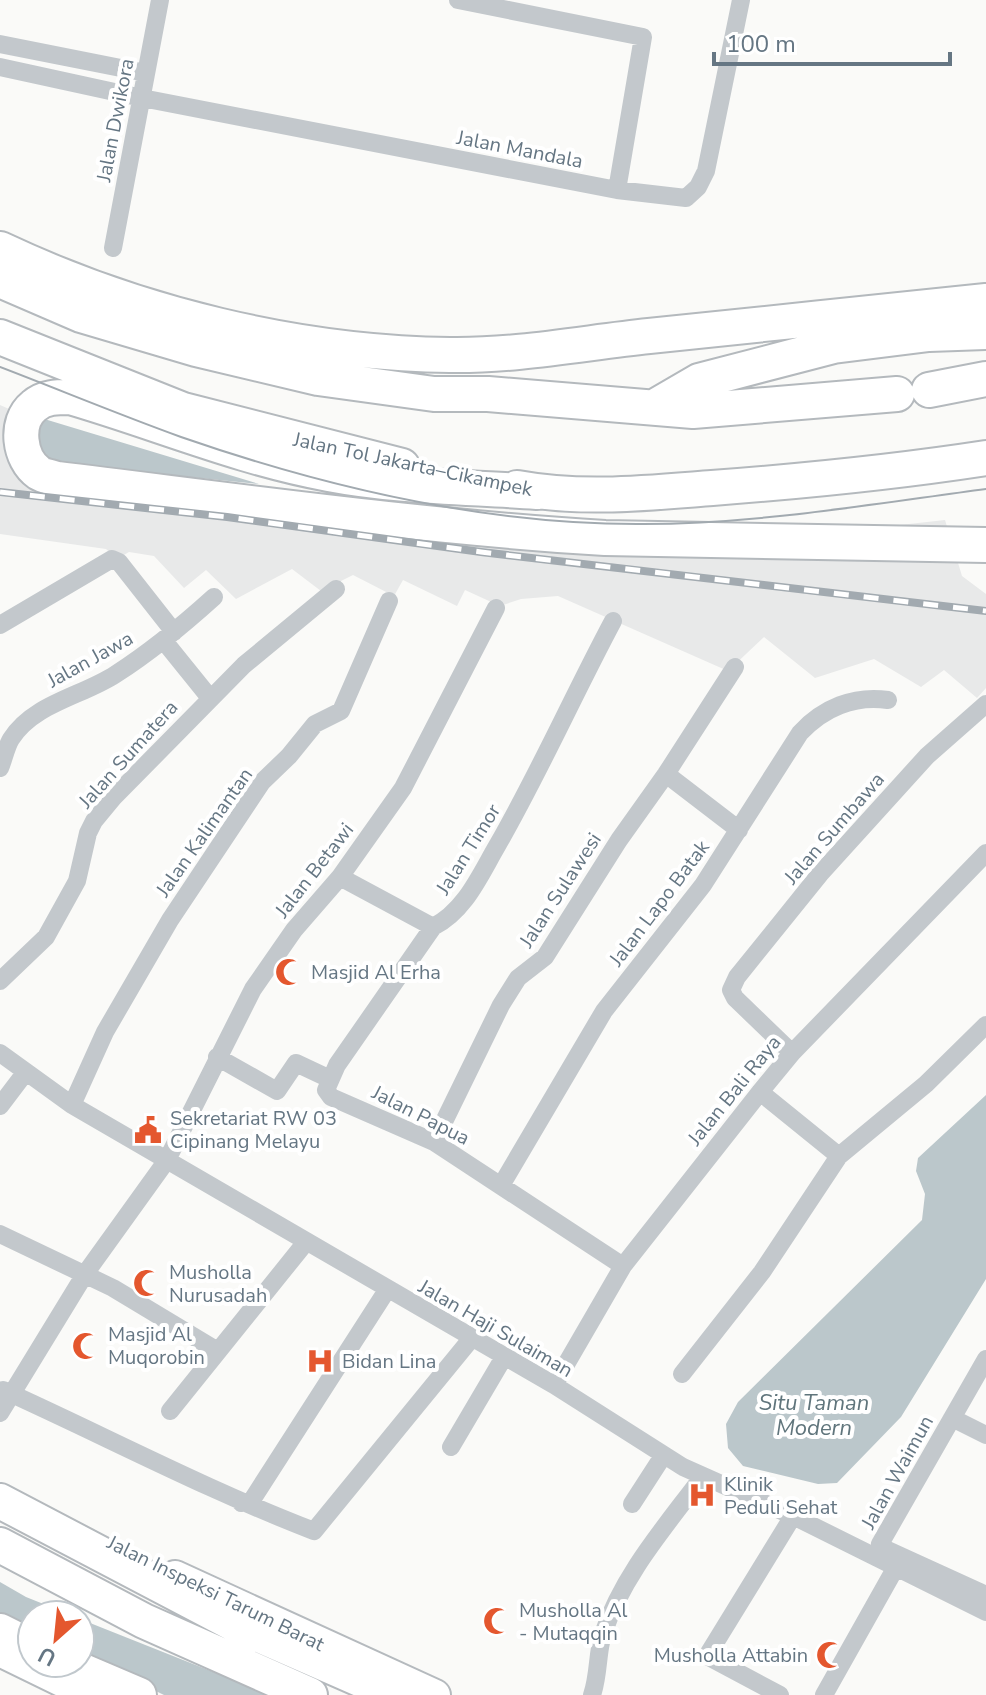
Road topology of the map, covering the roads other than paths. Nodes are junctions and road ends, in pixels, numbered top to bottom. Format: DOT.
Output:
graph roads {
  1 [pos="160,0"];
  2 [pos="458,0"];
  3 [pos="741,0"];
  4 [pos="512,5"];
  5 [pos="0,44"];
  6 [pos="27,50"];
  7 [pos="0,67"];
  8 [pos="22,71"];
  9 [pos="146,73"];
  10 [pos="142,98"];
  11 [pos="617,190"];
  12 [pos="113,248"];
  13 [pos="0,249"];
  14 [pos="0,280"];
  15 [pos="986,301"];
  16 [pos="986,332"];
  17 [pos="0,337"];
  18 [pos="986,379"];
  19 [pos="656,406"];
  20 [pos="0,446"];
  21 [pos="986,458"];
  22 [pos="537,492"];
  23 [pos="986,545"];
  24 [pos="986,563"];
  25 [pos="336,589"];
  26 [pos="214,597"];
  27 [pos="389,601"];
  28 [pos="496,608"];
  29 [pos="613,621"];
  30 [pos="0,625"];
  31 [pos="169,637"];
  32 [pos="735,667"];
  33 [pos="210,698"];
  34 [pos="888,700"];
  35 [pos="986,704"];
  36 [pos="0,768"];
  37 [pos="666,774"];
  38 [pos="739,830"];
  39 [pos="986,853"];
  40 [pos="340,877"];
  41 [pos="433,927"];
  42 [pos="0,981"];
  43 [pos="986,1025"];
  44 [pos="0,1053"];
  45 [pos="792,1053"];
  46 [pos="217,1057"];
  47 [pos="25,1073"];
  48 [pos="330,1079"];
  49 [pos="760,1092"];
  50 [pos="72,1105"];
  51 [pos="0,1106"];
  52 [pos="434,1142"];
  53 [pos="839,1156"];
  54 [pos="167,1160"];
  55 [pos="502,1184"];
  56 [pos="0,1234"];
  57 [pos="306,1242"];
  58 [pos="623,1266"];
  59 [pos="85,1274"];
  60 [pos="387,1290"];
  61 [pos="471,1339"];
  62 [pos="216,1350"];
  63 [pos="504,1357"];
  64 [pos="986,1359"];
  65 [pos="682,1374"];
  66 [pos="554,1385"];
  67 [pos="6,1391"];
  68 [pos="170,1411"];
  69 [pos="0,1413"];
  70 [pos="952,1418"];
  71 [pos="986,1435"];
  72 [pos="451,1447"];
  73 [pos="663,1456"];
  74 [pos="703,1476"];
  75 [pos="0,1487"];
  76 [pos="0,1501"];
  77 [pos="241,1503"];
  78 [pos="632,1504"];
  79 [pos="793,1516"];
  80 [pos="0,1545"];
  81 [pos="896,1567"];
  82 [pos="986,1595"];
  83 [pos="986,1612"];
  84 [pos="0,1651"];
  85 [pos="96,1677"];
  86 [pos="90,1695"];
  87 [pos="139,1695"];
  88 [pos="310,1695"];
  89 [pos="396,1695"];
  90 [pos="435,1695"];
  91 [pos="592,1695"];
  92 [pos="780,1695"];
  93 [pos="824,1695"];
  1 -- 9 [label="street, Jalan Dwikora"];
  2 -- 4 [label="street"];
  3 -- 11 [label="street, Jalan Mandala"];
  4 -- 11 [label="street"];
  5 -- 6 [label="street"];
  6 -- 8 [label="street"];
  6 -- 9 [label="street"];
  7 -- 8 [label="street, Jalan Mandala"];
  8 -- 10 [label="street, Jalan Mandala"];
  9 -- 10 [label="street, Jalan Dwikora"];
  10 -- 11 [label="street, Jalan Mandala"];
  10 -- 12 [label="street, Jalan Dwikora"];
  13 -- 15 [label="highway"];
  14 -- 19 [label="highway"];
  16 -- 19 [label="highway"];
  17 -- 22 [label="highway, Jalan Tol Jakarta–Cikampek"];
  18 -- 19 [label="highway"];
  20 -- 24 [label="highway"];
  21 -- 22 [label="highway, Jalan Tol Jakarta–Cikampek"];
  22 -- 23 [label="highway"];
  25 -- 33 [label="street, Jalan Sumatera"];
  26 -- 31 [label="street, Jalan Jawa"];
  27 -- 50 [label="street, Jalan Kalimantan"];
  28 -- 40 [label="street, Jalan Betawi"];
  29 -- 41 [label="street, Jalan Timor"];
  30 -- 31 [label="street"];
  31 -- 33 [label="street"];
  31 -- 36 [label="street, Jalan Jawa"];
  32 -- 37 [label="street, Jalan Sulawesi"];
  33 -- 42 [label="street, Jalan Sumatera"];
  34 -- 38 [label="street, Jalan Lapo Batak"];
  35 -- 45 [label="street, Jalan Sumbawa"];
  37 -- 38 [label="street"];
  37 -- 52 [label="street, Jalan Sulawesi"];
  38 -- 55 [label="street, Jalan Lapo Batak"];
  39 -- 45 [label="street, Jalan Bali Raya"];
  40 -- 41 [label="street"];
  40 -- 46 [label="street, Jalan Betawi"];
  41 -- 48 [label="street, Jalan Timor"];
  43 -- 53 [label="street"];
  44 -- 47 [label="street, Jalan Haji Sulaiman"];
  45 -- 49 [label="street, Jalan Bali Raya"];
  46 -- 48 [label="street"];
  46 -- 54 [label="street, Jalan Betawi"];
  47 -- 50 [label="street, Jalan Haji Sulaiman"];
  47 -- 51 [label="street"];
  48 -- 52 [label="street, Jalan Papua"];
  49 -- 53 [label="street"];
  49 -- 58 [label="street, Jalan Bali Raya"];
  50 -- 54 [label="street, Jalan Haji Sulaiman"];
  52 -- 55 [label="street, Jalan Papua"];
  53 -- 65 [label="street"];
  54 -- 57 [label="street, Jalan Haji Sulaiman"];
  54 -- 59 [label="street, Jalan Betawi"];
  55 -- 58 [label="street, Jalan Papua"];
  56 -- 59 [label="street"];
  57 -- 60 [label="street, Jalan Haji Sulaiman"];
  57 -- 62 [label="street"];
  58 -- 66 [label="street, Jalan Bali Raya"];
  59 -- 62 [label="street"];
  59 -- 67 [label="street, Jalan Betawi"];
  60 -- 61 [label="street, Jalan Haji Sulaiman"];
  60 -- 77 [label="street"];
  61 -- 63 [label="street, Jalan Haji Sulaiman"];
  61 -- 77 [label="street"];
  62 -- 68 [label="street"];
  63 -- 66 [label="street, Jalan Haji Sulaiman"];
  63 -- 72 [label="street"];
  64 -- 70 [label="street, Jalan Waimun"];
  66 -- 73 [label="street, Jalan Haji Sulaiman"];
  67 -- 69 [label="street, Jalan Betawi"];
  67 -- 77 [label="street"];
  70 -- 71 [label="street"];
  70 -- 82 [label="street, Jalan Waimun"];
  73 -- 74 [label="street, Jalan Haji Sulaiman"];
  73 -- 78 [label="street"];
  74 -- 79 [label="street, Jalan Haji Sulaiman"];
  74 -- 91 [label="street"];
  75 -- 90 [label="main road, Jalan Inspeksi Tarum Barat"];
  76 -- 89 [label="highway"];
  79 -- 81 [label="street, Jalan Haji Sulaiman"];
  79 -- 92 [label="street"];
  80 -- 88 [label="highway"];
  81 -- 83 [label="street, Jalan Haji Sulaiman"];
  81 -- 93 [label="street"];
  84 -- 86 [label="main road"];
  85 -- 87 [label="highway"];
}
